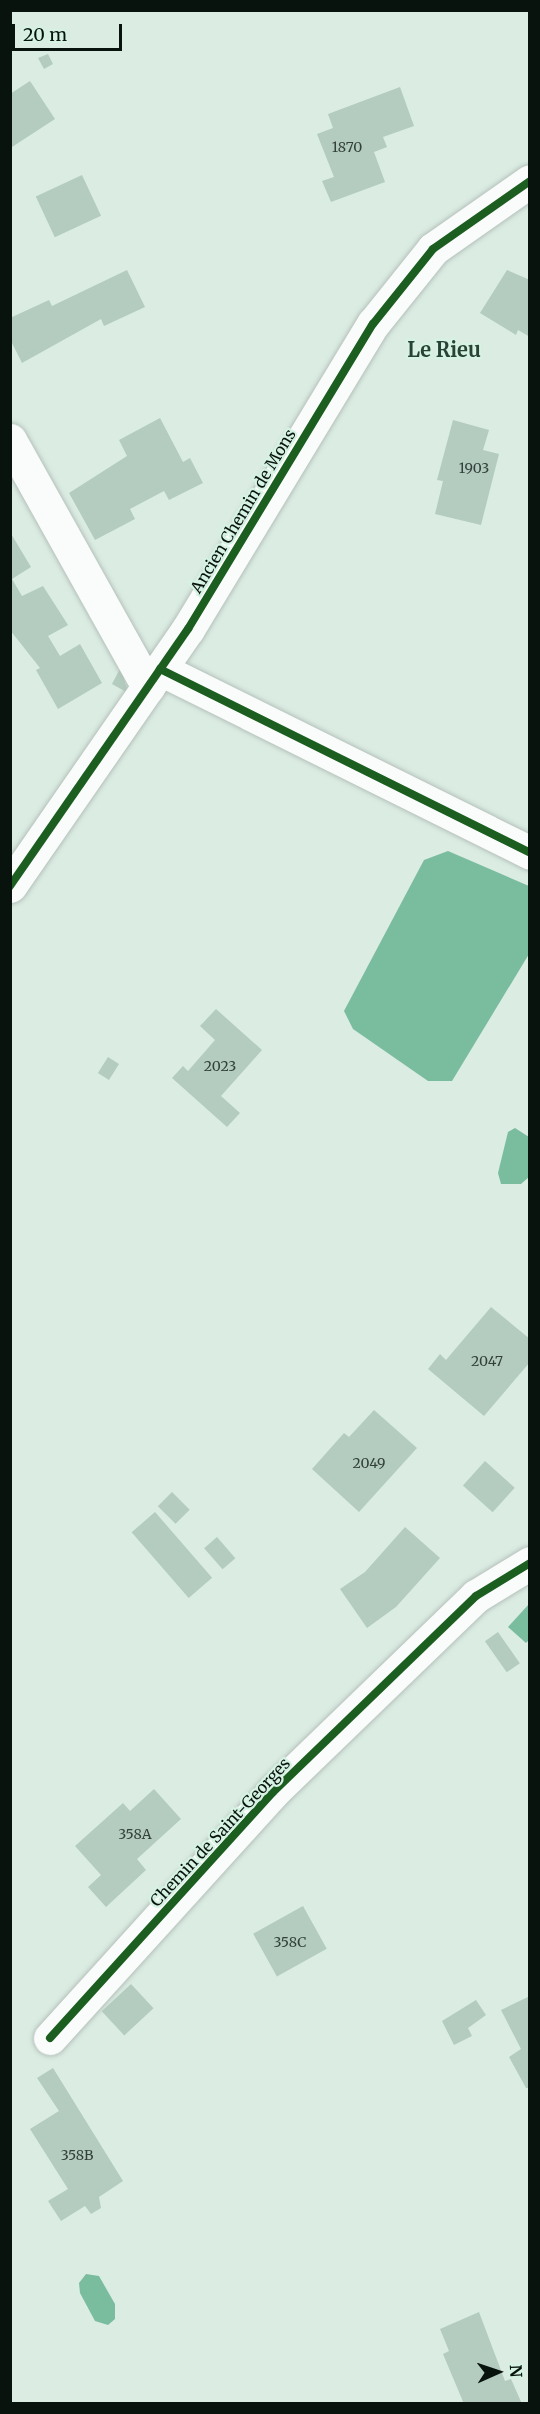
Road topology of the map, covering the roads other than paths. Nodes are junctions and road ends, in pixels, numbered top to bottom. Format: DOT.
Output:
graph roads {
  1 [pos="530,181"];
  2 [pos="10,440"];
  3 [pos="154,678"];
  4 [pos="530,853"];
  5 [pos="10,886"];
  6 [pos="530,1563"];
  7 [pos="50,2038"];
  1 -- 3 [label="street, Ancien Chemin de Mons"];
  2 -- 3 [label="street"];
  3 -- 4 [label="street"];
  3 -- 5 [label="street, Ancien Chemin de Mons"];
  6 -- 7 [label="street, Chemin de Saint-Georges"];
}
